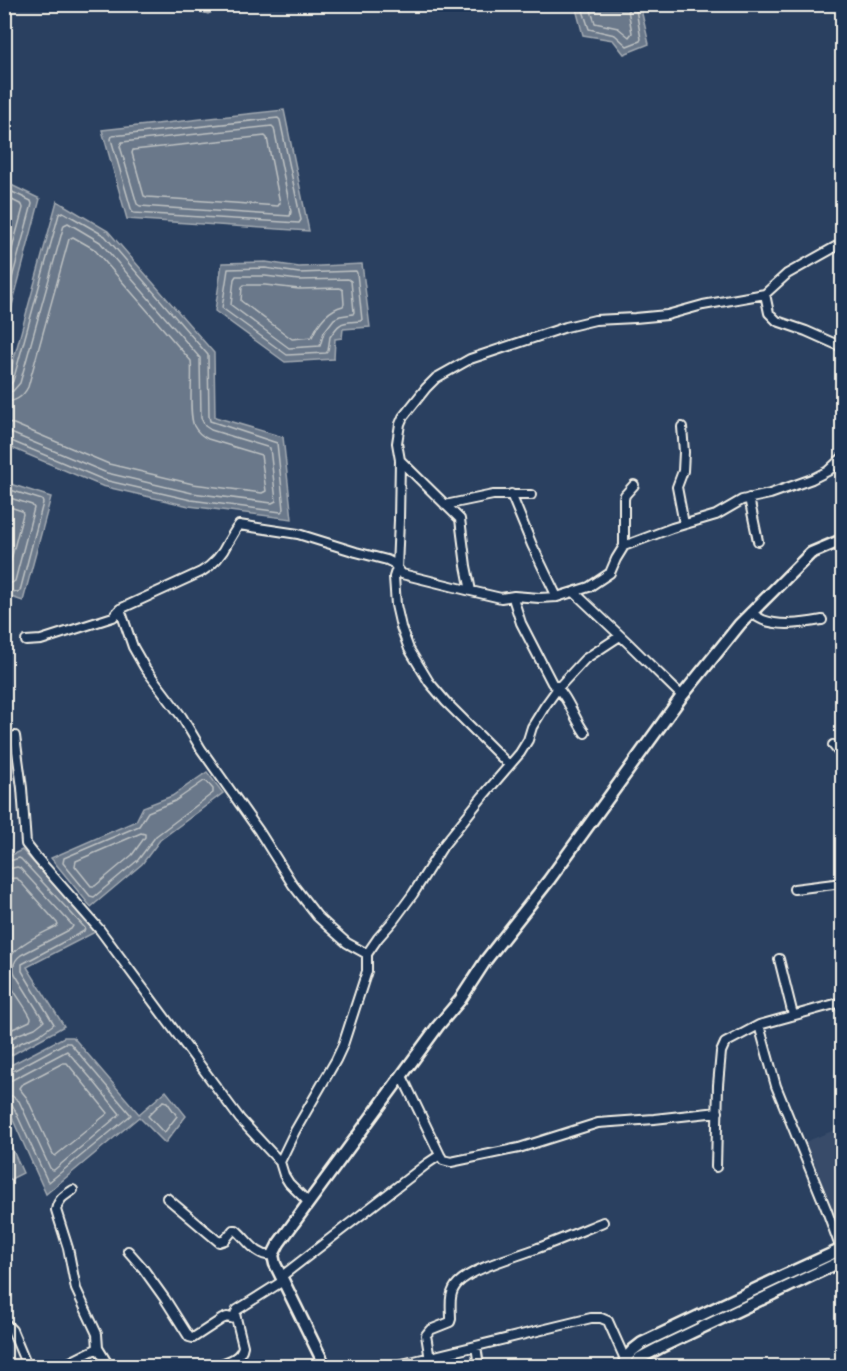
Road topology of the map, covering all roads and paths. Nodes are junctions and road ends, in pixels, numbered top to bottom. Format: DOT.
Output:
graph roads {
  1 [pos="843,244"];
  2 [pos="765,294"];
  3 [pos="843,347"];
  4 [pos="682,427"];
  5 [pos="843,458"];
  6 [pos="400,460"];
  7 [pos="633,485"];
  8 [pos="511,494"];
  9 [pos="531,495"];
  10 [pos="749,498"];
  11 [pos="445,505"];
  12 [pos="684,524"];
  13 [pos="843,540"];
  14 [pos="758,541"];
  15 [pos="624,546"];
  16 [pos="397,568"];
  17 [pos="471,591"];
  18 [pos="574,592"];
  19 [pos="514,596"];
  20 [pos="556,597"];
  21 [pos="120,609"];
  22 [pos="750,613"];
  23 [pos="822,620"];
  24 [pos="620,636"];
  25 [pos="26,640"];
  26 [pos="558,688"];
  27 [pos="682,696"];
  28 [pos="585,733"];
  29 [pos="15,736"];
  30 [pos="832,745"];
  31 [pos="843,756"];
  32 [pos="509,765"];
  33 [pos="843,883"];
  34 [pos="794,889"];
  35 [pos="368,954"];
  36 [pos="779,959"];
  37 [pos="843,1002"];
  38 [pos="793,1015"];
  39 [pos="759,1025"];
  40 [pos="402,1077"];
  41 [pos="718,1112"];
  42 [pos="440,1155"];
  43 [pos="280,1162"];
  44 [pos="716,1167"];
  45 [pos="73,1190"];
  46 [pos="167,1198"];
  47 [pos="308,1203"];
  48 [pos="603,1222"];
  49 [pos="128,1251"];
  50 [pos="842,1253"];
  51 [pos="273,1255"];
  52 [pos="282,1278"];
  53 [pos="769,1283"];
  54 [pos="774,1294"];
  55 [pos="236,1319"];
  56 [pos="4,1323"];
  57 [pos="476,1346"];
  58 [pos="98,1347"];
  59 [pos="430,1362"];
  60 [pos="629,1364"];
  61 [pos="27,1366"];
  62 [pos="62,1366"];
  63 [pos="109,1366"];
  64 [pos="215,1366"];
  65 [pos="325,1366"];
  66 [pos="394,1366"];
  67 [pos="479,1366"];
  1 -- 2 [label="street"];
  2 -- 3 [label="street"];
  2 -- 6 [label="street"];
  4 -- 12 [label="street"];
  5 -- 10 [label="street"];
  6 -- 11 [label="street"];
  6 -- 16 [label="street"];
  7 -- 15 [label="street"];
  8 -- 9 [label="street"];
  8 -- 11 [label="street"];
  8 -- 20 [label="street"];
  10 -- 12 [label="street"];
  10 -- 14 [label="street"];
  11 -- 17 [label="street"];
  12 -- 15 [label="street"];
  13 -- 22 [label="street"];
  15 -- 18 [label="street"];
  16 -- 17 [label="street"];
  16 -- 21 [label="street"];
  16 -- 32 [label="street"];
  17 -- 19 [label="street"];
  18 -- 20 [label="street"];
  18 -- 24 [label="street"];
  19 -- 20 [label="street"];
  19 -- 26 [label="street"];
  21 -- 25 [label="street"];
  21 -- 35 [label="street"];
  22 -- 23 [label="street"];
  22 -- 27 [label="street"];
  24 -- 26 [label="street"];
  24 -- 27 [label="street"];
  26 -- 28 [label="street"];
  26 -- 32 [label="street"];
  27 -- 40 [label="street"];
  29 -- 43 [label="street"];
  30 -- 31 [label="street"];
  32 -- 35 [label="street"];
  33 -- 34 [label="street"];
  35 -- 43 [label="street"];
  36 -- 38 [label="street"];
  37 -- 38 [label="street"];
  38 -- 39 [label="street"];
  39 -- 41 [label="street"];
  39 -- 50 [label="street"];
  40 -- 42 [label="street"];
  40 -- 47 [label="street"];
  41 -- 42 [label="street"];
  41 -- 44 [label="street"];
  42 -- 52 [label="street"];
  43 -- 47 [label="street"];
  45 -- 58 [label="street"];
  46 -- 51 [label="street"];
  47 -- 51 [label="street"];
  48 -- 59 [label="street"];
  49 -- 55 [label="street"];
  50 -- 53 [label="street"];
  50 -- 54 [label="street"];
  51 -- 52 [label="street"];
  52 -- 55 [label="street"];
  52 -- 65 [label="street"];
  53 -- 54 [label="street"];
  53 -- 60 [label="street"];
  54 -- 60 [label="street"];
  55 -- 64 [label="street"];
  56 -- 61 [label="street"];
  57 -- 59 [label="street"];
  57 -- 60 [label="street"];
  57 -- 67 [label="street"];
  58 -- 62 [label="street"];
  58 -- 63 [label="street"];
  59 -- 66 [label="street"];
}
